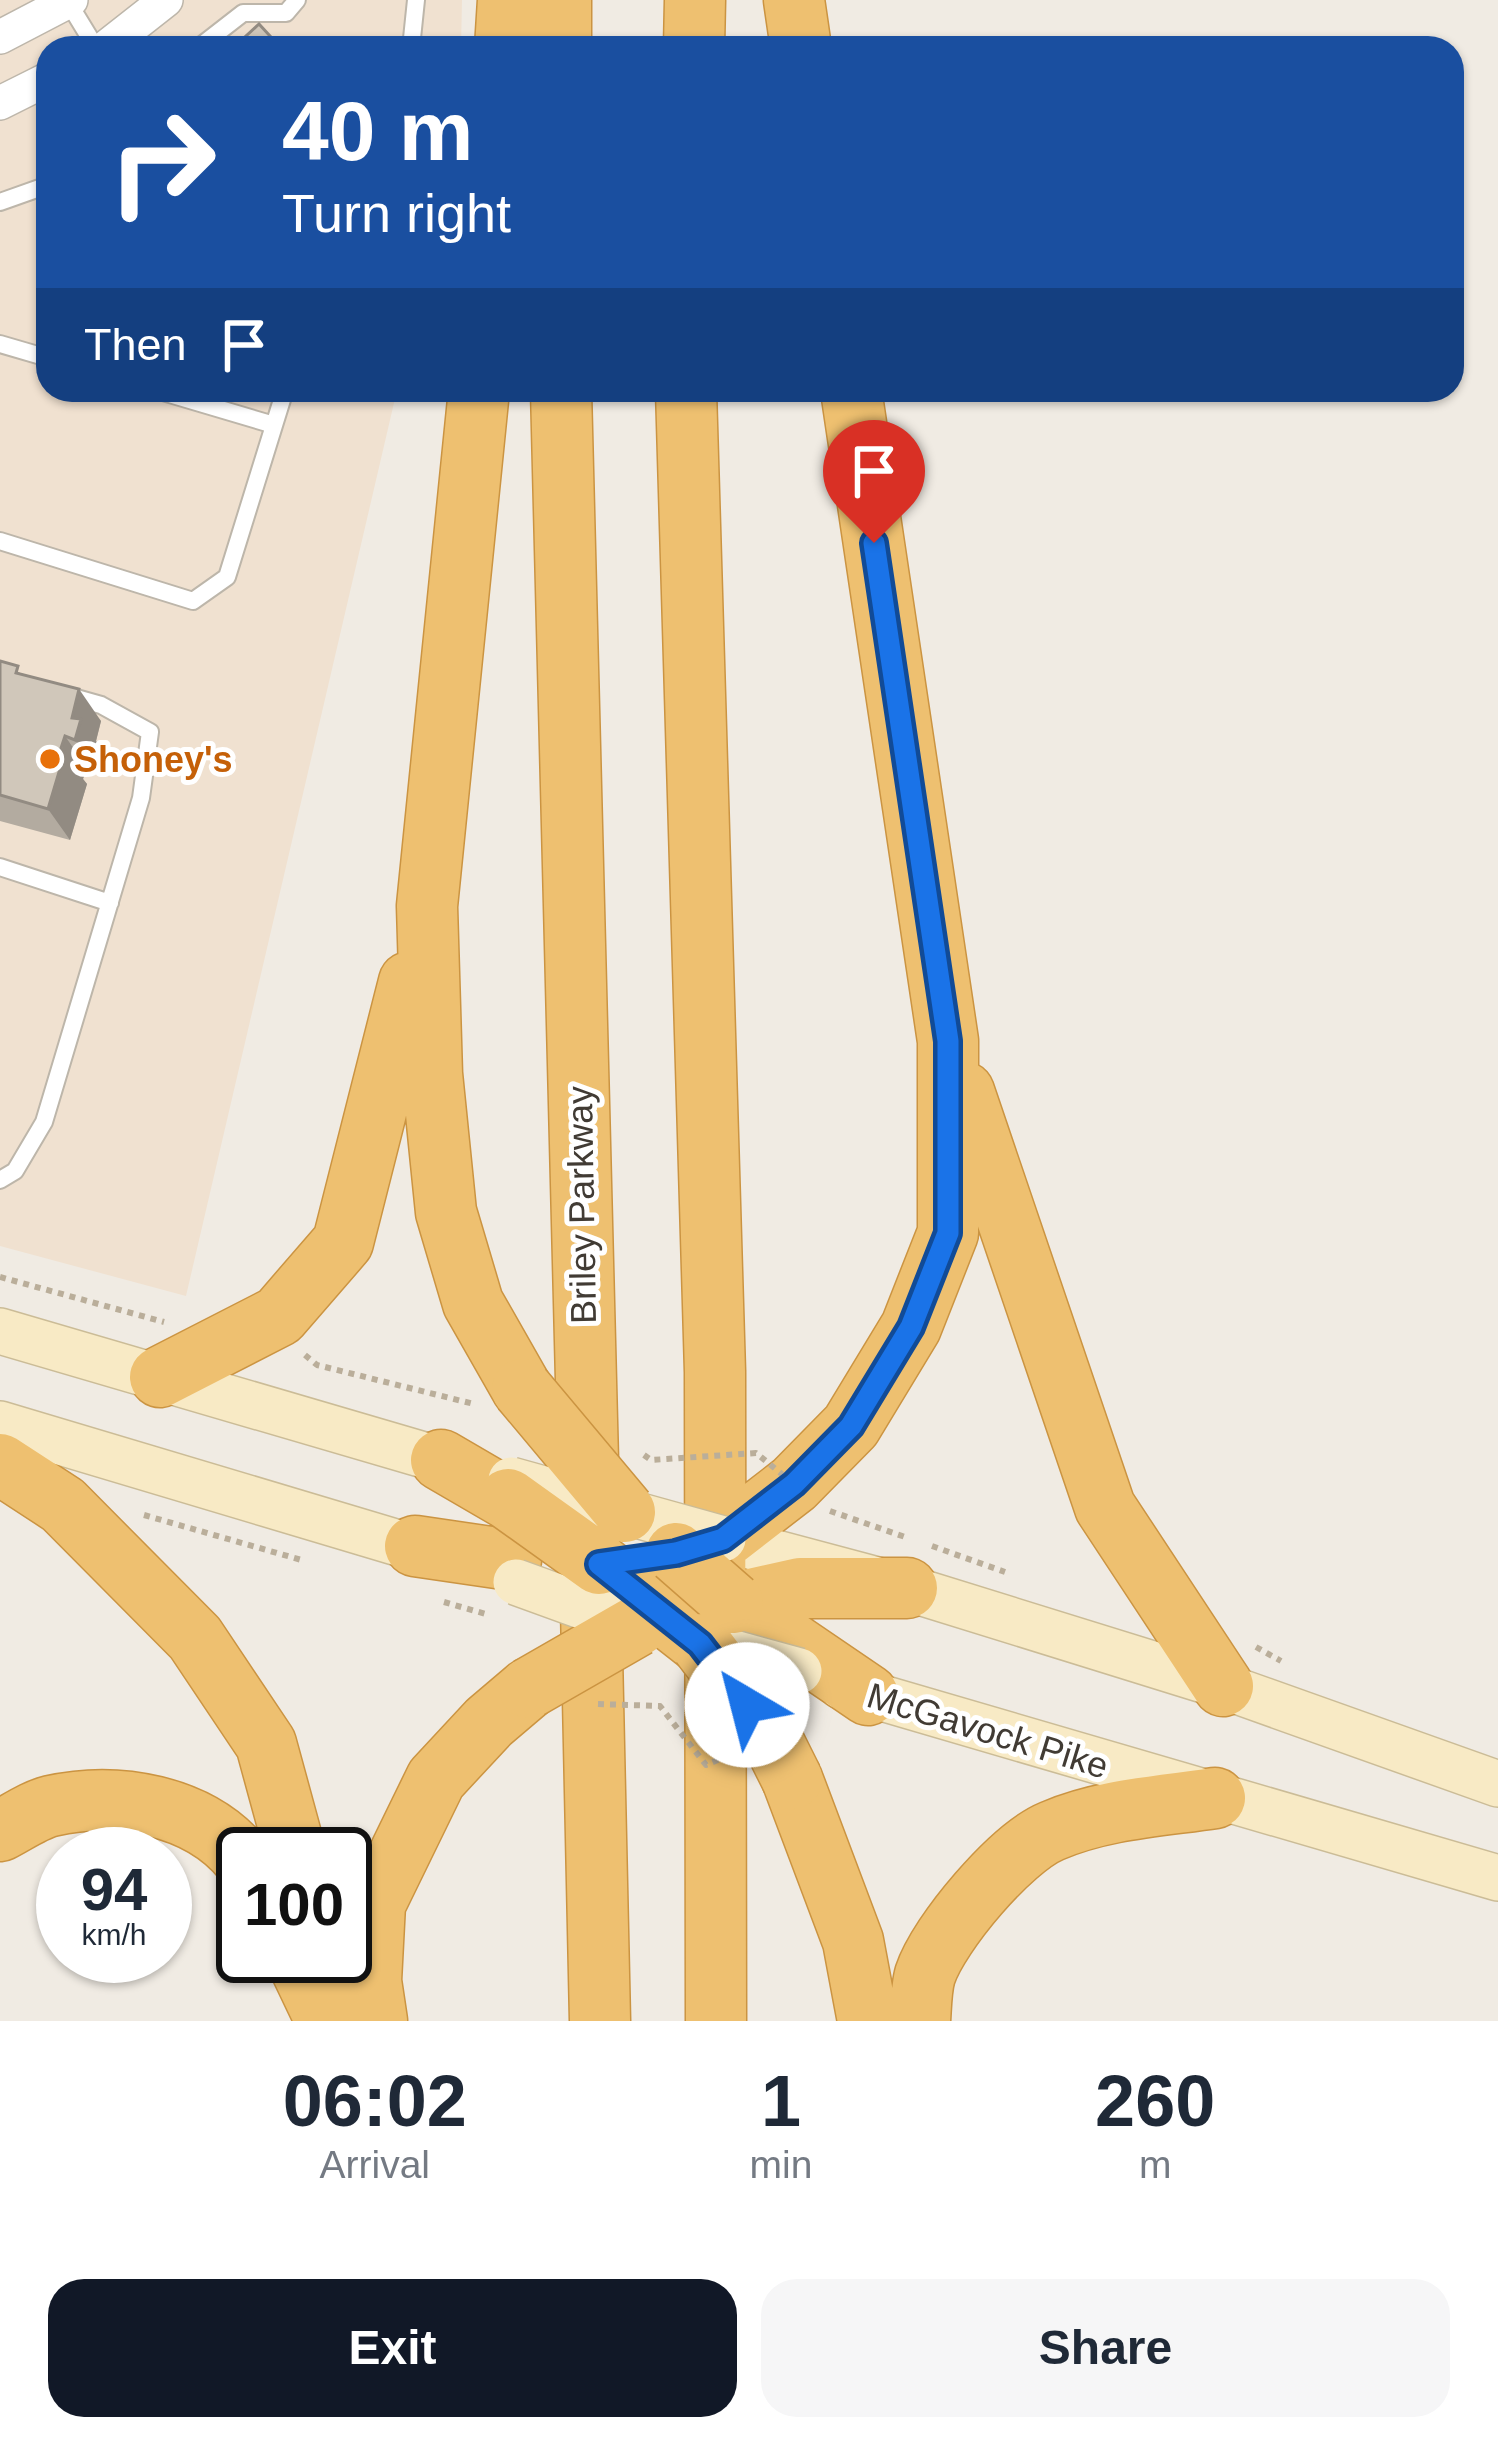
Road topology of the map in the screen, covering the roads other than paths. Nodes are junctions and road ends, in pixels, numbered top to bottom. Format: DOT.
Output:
graph roads {
  1 [pos="166,0"];
  2 [pos="297,0"];
  3 [pos="416,0"];
  4 [pos="508,0"];
  5 [pos="561,0"];
  6 [pos="694,0"];
  7 [pos="794,0"];
  8 [pos="70,1"];
  9 [pos="89,36"];
  10 [pos="120,36"];
  11 [pos="213,36"];
  12 [pos="412,36"];
  13 [pos="506,36"];
  14 [pos="561,36"];
  15 [pos="694,36"];
  16 [pos="799,36"];
  17 [pos="0,37"];
  18 [pos="36,85"];
  19 [pos="0,103"];
  20 [pos="36,189"];
  21 [pos="0,202"];
  22 [pos="0,344"];
  23 [pos="36,354"];
  24 [pos="198,402"];
  25 [pos="281,402"];
  26 [pos="478,402"];
  27 [pos="561,402"];
  28 [pos="686,402"];
  29 [pos="853,402"];
  30 [pos="274,424"];
  31 [pos="0,541"];
  32 [pos="60,694"];
  33 [pos="0,867"];
  34 [pos="110,903"];
  35 [pos="427,906"];
  36 [pos="948,1041"];
  37 [pos="0,1180"];
  38 [pos="0,1331"];
  39 [pos="160,1377"];
  40 [pos="0,1424"];
  41 [pos="441,1460"];
  42 [pos="0,1464"];
  43 [pos="612,1538"];
  44 [pos="415,1546"];
  45 [pos="700,1546"];
  46 [pos="799,1574"];
  47 [pos="511,1587"];
  48 [pos="907,1588"];
  49 [pos="685,1622"];
  50 [pos="1223,1687"];
  51 [pos="868,1695"];
  52 [pos="1498,1784"];
  53 [pos="1215,1798"];
  54 [pos="289,1827"];
  55 [pos="0,1831"];
  56 [pos="216,1836"];
  57 [pos="1498,1878"];
  58 [pos="327,1992"];
  59 [pos="600,2021"];
  60 [pos="716,2021"];
  61 [pos="868,2021"];
  62 [pos="920,2021"];
  1 -- 10 [label="street"];
  2 -- 11 [label="lane"];
  3 -- 12 [label="lane"];
  4 -- 13 [label="highway"];
  5 -- 14 [label="highway"];
  6 -- 15 [label="highway"];
  7 -- 16 [label="highway"];
  8 -- 9 [label="lane"];
  8 -- 17 [label="street"];
  18 -- 19 [label="street"];
  20 -- 21 [label="lane"];
  22 -- 23 [label="lane"];
  24 -- 30 [label="lane"];
  25 -- 30 [label="lane"];
  26 -- 35 [label="highway"];
  27 -- 59 [label="highway, Briley Parkway"];
  28 -- 60 [label="highway"];
  29 -- 36 [label="highway"];
  30 -- 31 [label="lane"];
  32 -- 34 [label="lane"];
  33 -- 34 [label="lane"];
  34 -- 37 [label="lane"];
  35 -- 39 [label="highway"];
  35 -- 43 [label="highway, bridge"];
  36 -- 45 [label="highway"];
  36 -- 50 [label="highway"];
  38 -- 39 [label="main road"];
  39 -- 41 [label="main road"];
  40 -- 44 [label="main road"];
  41 -- 43 [label="highway, bridge"];
  42 -- 54 [label="highway"];
  43 -- 45 [label="highway, bridge"];
  43 -- 47 [label="highway"];
  43 -- 49 [label="highway"];
  44 -- 47 [label="highway"];
  45 -- 46 [label="main road"];
  45 -- 49 [label="highway, bridge"];
  46 -- 48 [label="highway"];
  46 -- 49 [label="highway"];
  47 -- 49 [label="main road, bridge"];
  48 -- 50 [label="main road"];
  49 -- 51 [label="highway"];
  49 -- 58 [label="highway, bridge"];
  49 -- 61 [label="highway, bridge"];
  50 -- 52 [label="main road"];
  51 -- 53 [label="main road, McGavock Pike"];
  53 -- 57 [label="main road, McGavock Pike"];
  53 -- 62 [label="highway"];
  55 -- 56 [label="highway"];
}
